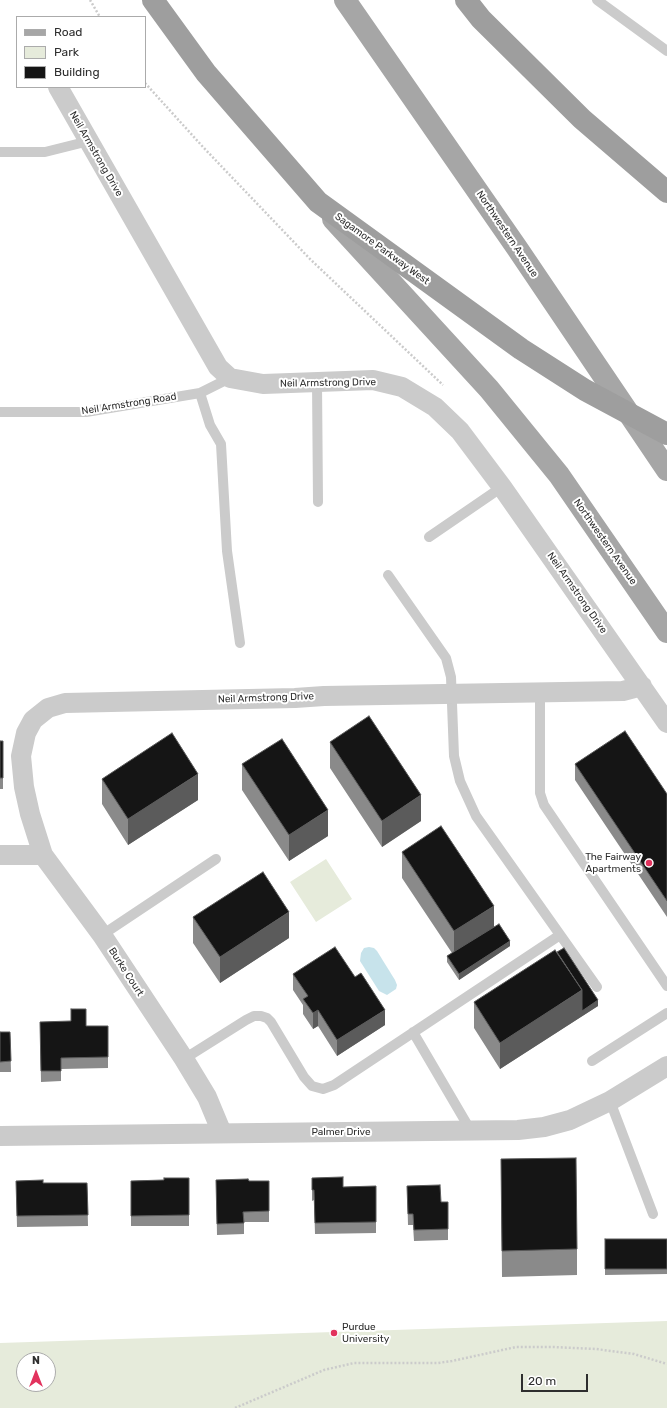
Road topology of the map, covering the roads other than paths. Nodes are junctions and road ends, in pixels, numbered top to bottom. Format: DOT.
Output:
graph roads {
  1 [pos="153,0"];
  2 [pos="345,0"];
  3 [pos="466,0"];
  4 [pos="598,0"];
  5 [pos="667,51"];
  6 [pos="59,88"];
  7 [pos="89,141"];
  8 [pos="0,152"];
  9 [pos="667,192"];
  10 [pos="318,202"];
  11 [pos="230,378"];
  12 [pos="317,382"];
  13 [pos="200,393"];
  14 [pos="0,412"];
  15 [pos="667,434"];
  16 [pos="667,470"];
  17 [pos="502,487"];
  18 [pos="318,502"];
  19 [pos="429,537"];
  20 [pos="388,575"];
  21 [pos="667,632"];
  22 [pos="240,643"];
  23 [pos="642,686"];
  24 [pos="540,693"];
  25 [pos="452,694"];
  26 [pos="667,723"];
  27 [pos="43,854"];
  28 [pos="0,855"];
  29 [pos="216,859"];
  30 [pos="102,935"];
  31 [pos="560,935"];
  32 [pos="667,986"];
  33 [pos="596,987"];
  34 [pos="667,1013"];
  35 [pos="413,1032"];
  36 [pos="184,1059"];
  37 [pos="592,1061"];
  38 [pos="667,1066"];
  39 [pos="610,1101"];
  40 [pos="471,1131"];
  41 [pos="222,1133"];
  42 [pos="0,1136"];
  43 [pos="654,1214"];
  1 -- 10 [label="highway, Sagamore Parkway West"];
  2 -- 16 [label="main road, Northwestern Avenue"];
  3 -- 9 [label="highway"];
  4 -- 5 [label="lane"];
  6 -- 7 [label="street, Neil Armstrong Drive"];
  7 -- 8 [label="lane"];
  7 -- 11 [label="street, Neil Armstrong Drive"];
  10 -- 15 [label="highway, Sagamore Parkway West"];
  10 -- 21 [label="main road, Northwestern Avenue"];
  11 -- 12 [label="street, Neil Armstrong Drive"];
  11 -- 13 [label="lane, Neil Armstrong Road"];
  12 -- 17 [label="street, Neil Armstrong Drive"];
  12 -- 18 [label="lane"];
  13 -- 14 [label="lane, Neil Armstrong Road"];
  13 -- 22 [label="lane"];
  17 -- 19 [label="lane"];
  17 -- 23 [label="street, Neil Armstrong Drive"];
  20 -- 25 [label="lane"];
  23 -- 24 [label="street, Neil Armstrong Drive"];
  23 -- 26 [label="street, Neil Armstrong Drive"];
  24 -- 25 [label="street, Neil Armstrong Drive"];
  24 -- 32 [label="lane"];
  25 -- 27 [label="street, Neil Armstrong Drive"];
  25 -- 31 [label="lane"];
  27 -- 28 [label="street"];
  27 -- 30 [label="street, Burke Court"];
  29 -- 30 [label="lane"];
  30 -- 36 [label="street, Burke Court"];
  31 -- 33 [label="lane"];
  31 -- 35 [label="lane"];
  34 -- 37 [label="lane"];
  35 -- 36 [label="lane"];
  35 -- 40 [label="lane"];
  36 -- 41 [label="street, Burke Court"];
  38 -- 39 [label="street, Palmer Drive"];
  39 -- 40 [label="street, Palmer Drive"];
  39 -- 43 [label="lane"];
  40 -- 41 [label="street, Palmer Drive"];
  41 -- 42 [label="street, Palmer Drive"];
}
